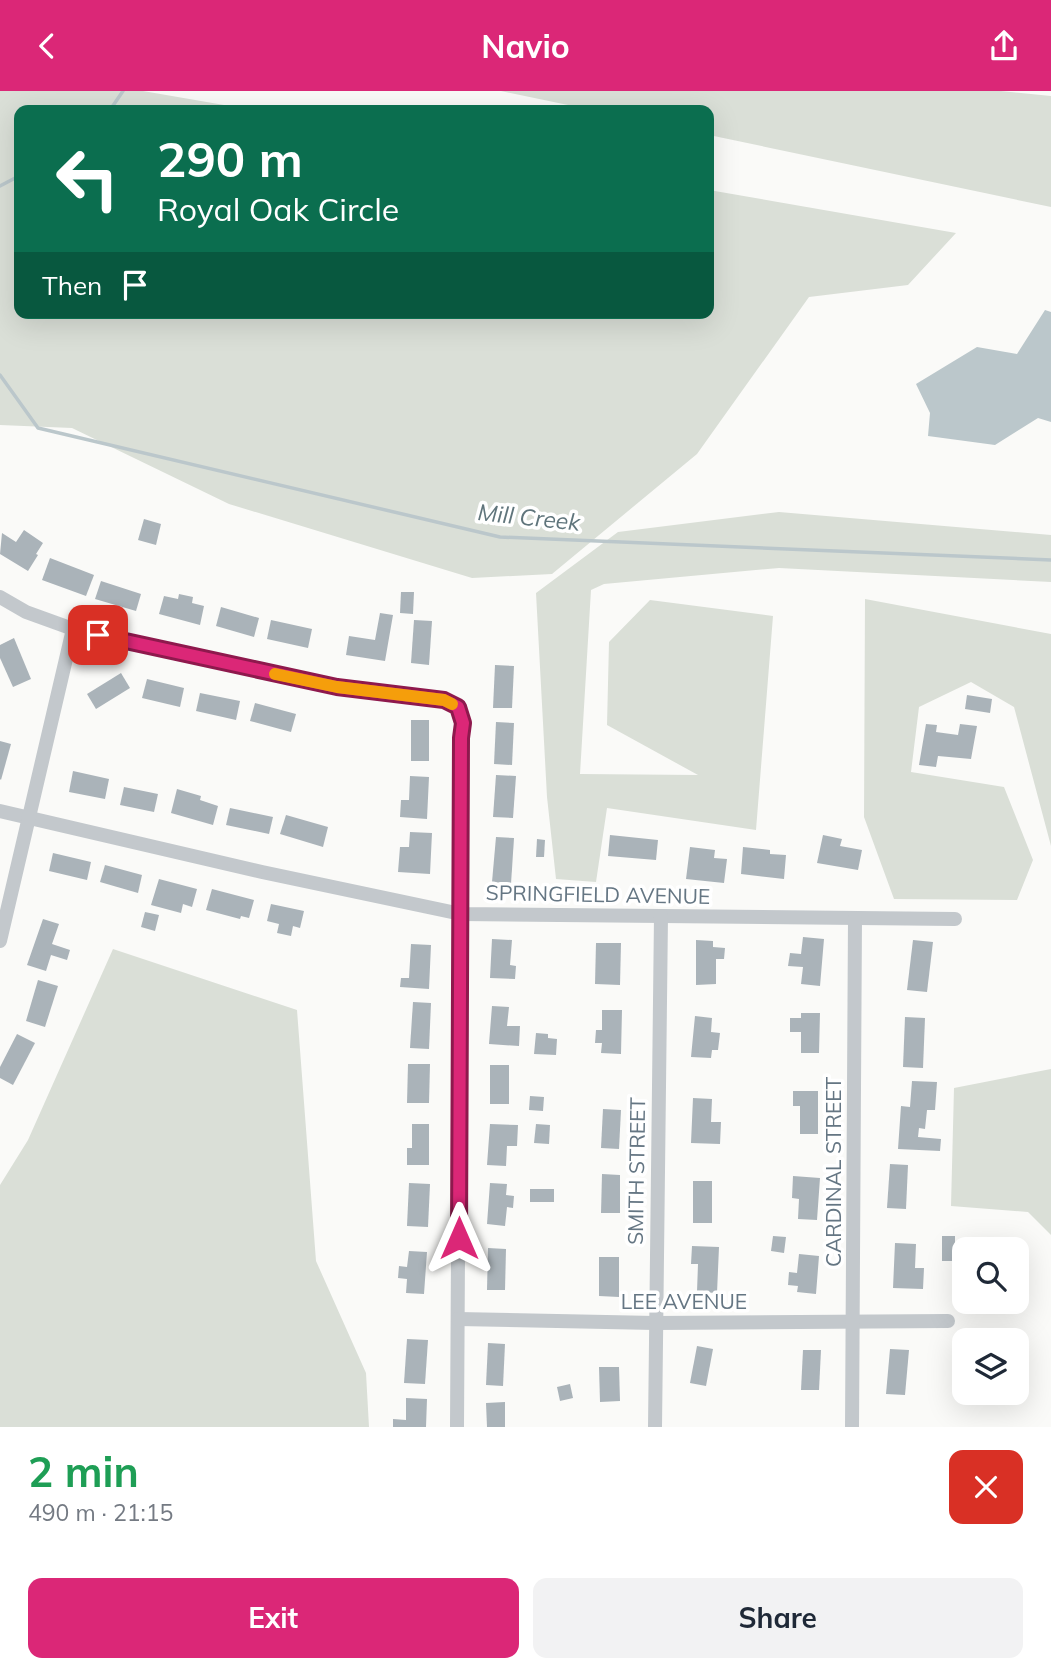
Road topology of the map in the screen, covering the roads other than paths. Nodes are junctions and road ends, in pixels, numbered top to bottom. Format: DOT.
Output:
graph roads {
  1 [pos="0,597"];
  2 [pos="73,629"];
  3 [pos="0,811"];
  4 [pos="29,818"];
  5 [pos="461,914"];
  6 [pos="661,916"];
  7 [pos="855,918"];
  8 [pos="955,919"];
  9 [pos="0,941"];
  10 [pos="458,1319"];
  11 [pos="948,1321"];
  12 [pos="854,1322"];
  13 [pos="655,1323"];
  14 [pos="457,1427"];
  15 [pos="655,1427"];
  16 [pos="852,1427"];
  1 -- 2 [label="street"];
  2 -- 4 [label="street"];
  2 -- 5 [label="street"];
  3 -- 4 [label="street, SPRINGFIELD AVENUE"];
  4 -- 5 [label="street, SPRINGFIELD AVENUE"];
  4 -- 9 [label="street"];
  5 -- 6 [label="street, SPRINGFIELD AVENUE"];
  5 -- 10 [label="street"];
  6 -- 7 [label="street, SPRINGFIELD AVENUE"];
  6 -- 13 [label="street, SMITH STREET"];
  7 -- 8 [label="street, SPRINGFIELD AVENUE"];
  7 -- 12 [label="street, CARDINAL STREET"];
  10 -- 13 [label="street, LEE AVENUE"];
  10 -- 14 [label="street"];
  11 -- 12 [label="street, LEE AVENUE"];
  12 -- 13 [label="street, LEE AVENUE"];
  12 -- 16 [label="street, CARDINAL STREET"];
  13 -- 15 [label="street, SMITH STREET"];
}
